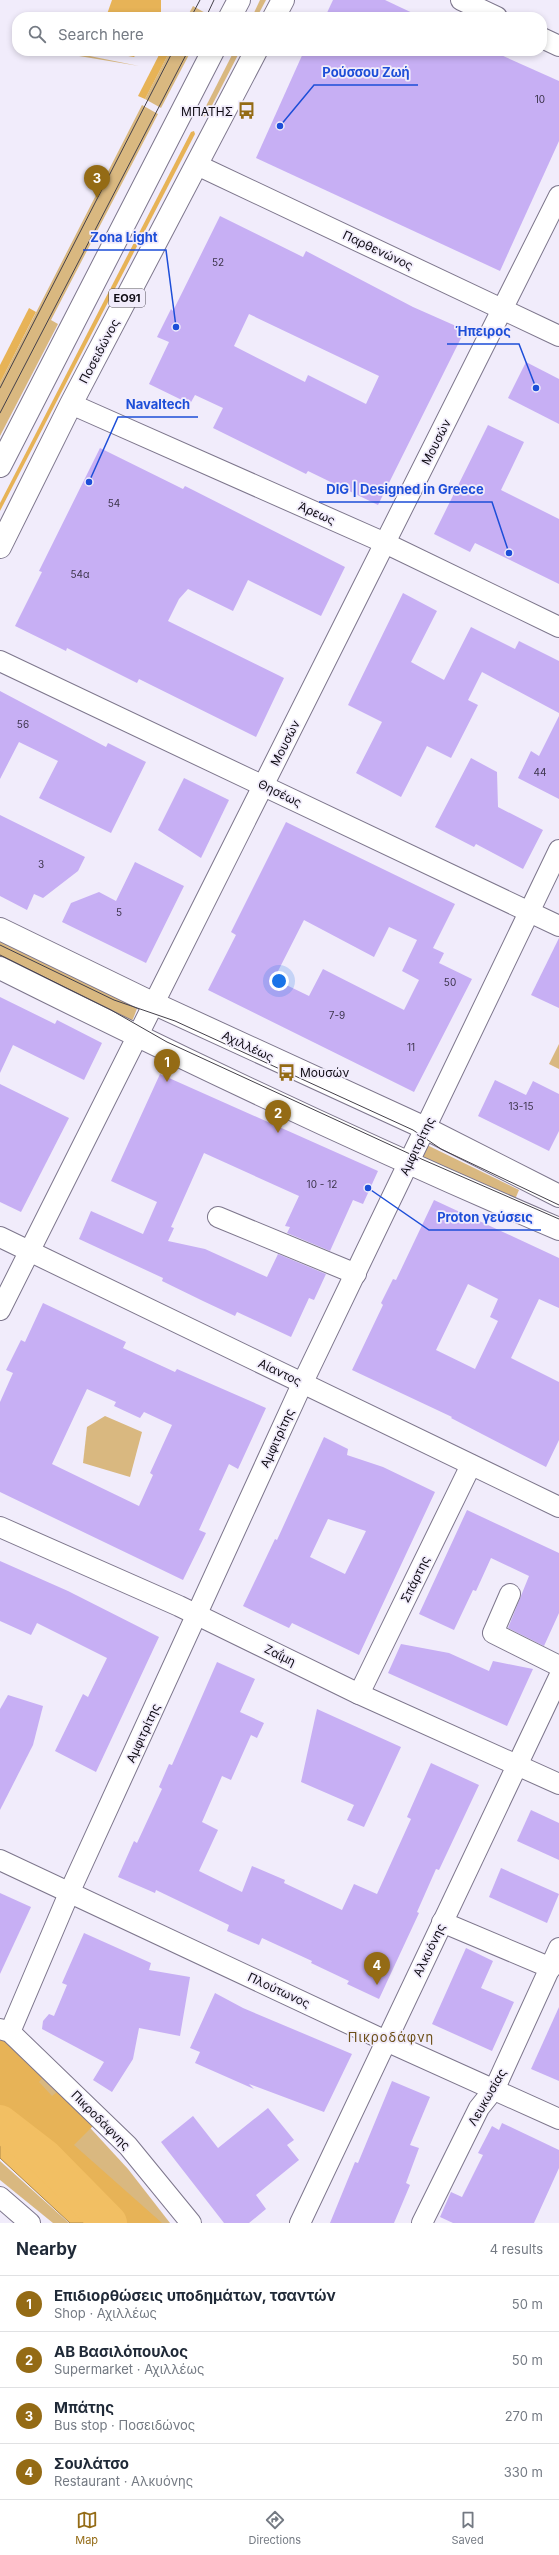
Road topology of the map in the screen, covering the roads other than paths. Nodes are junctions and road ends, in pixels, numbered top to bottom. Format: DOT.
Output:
graph roads {
  1 [pos="239,0"];
  2 [pos="283,0"];
  3 [pos="460,0"];
  4 [pos="233,12"];
  5 [pos="277,12"];
  6 [pos="486,12"];
  7 [pos="547,40"];
  8 [pos="559,46"];
  9 [pos="210,56"];
  10 [pos="253,56"];
  11 [pos="197,165"];
  12 [pos="559,196"];
  13 [pos="503,309"];
  14 [pos="559,336"];
  15 [pos="71,404"];
  16 [pos="0,466"];
  17 [pos="385,543"];
  18 [pos="0,547"];
  19 [pos="559,627"];
  20 [pos="0,661"];
  21 [pos="264,785"];
  22 [pos="559,850"];
  23 [pos="529,912"];
  24 [pos="559,926"];
  25 [pos="0,929"];
  26 [pos="0,968"];
  27 [pos="155,1003"];
  28 [pos="137,1037"];
  29 [pos="425,1128"];
  30 [pos="408,1164"];
  31 [pos="559,1196"];
  32 [pos="218,1217"];
  33 [pos="559,1229"];
  34 [pos="0,1237"];
  35 [pos="30,1251"];
  36 [pos="356,1274"];
  37 [pos="0,1310"];
  38 [pos="303,1382"];
  39 [pos="471,1465"];
  40 [pos="559,1507"];
  41 [pos="0,1527"];
  42 [pos="510,1594"];
  43 [pos="196,1615"];
  44 [pos="559,1666"];
  45 [pos="559,1677"];
  46 [pos="359,1694"];
  47 [pos="517,1764"];
  48 [pos="559,1784"];
  49 [pos="0,1860"];
  50 [pos="70,1891"];
  51 [pos="442,1922"];
  52 [pos="559,1948"];
  53 [pos="551,1968"];
  54 [pos="5,2030"];
  55 [pos="386,2041"];
  56 [pos="495,2088"];
  57 [pos="559,2118"];
  58 [pos="0,2197"];
  59 [pos="30,2223"];
  60 [pos="191,2223"];
  61 [pos="300,2223"];
  62 [pos="422,2223"];
  1 -- 4 [label="main road"];
  2 -- 5 [label="main road"];
  3 -- 6 [label="street"];
  7 -- 8 [label="street"];
  9 -- 16 [label="main road, ΕΟ91"];
  10 -- 11 [label="main road, Ποσειδώνος / ΕΟ91"];
  11 -- 13 [label="street, Παρθενώνος"];
  11 -- 15 [label="main road, Ποσειδώνος / ΕΟ91"];
  12 -- 13 [label="street, Μουσών"];
  13 -- 14 [label="street, Παρθενώνος"];
  13 -- 17 [label="street, Μουσών"];
  15 -- 17 [label="street, Άρεως"];
  15 -- 18 [label="main road, Ποσειδώνος / ΕΟ91"];
  17 -- 19 [label="street, Άρεως"];
  17 -- 21 [label="street, Μουσών"];
  20 -- 21 [label="street, Θησέως"];
  21 -- 23 [label="street, Θησέως"];
  21 -- 27 [label="street, Μουσών"];
  22 -- 23 [label="street, Αμφιτρίτης"];
  23 -- 24 [label="street, Θησέως"];
  23 -- 29 [label="street, Αμφιτρίτης"];
  25 -- 27 [label="main road, Αχιλλέως"];
  26 -- 28 [label="main road"];
  27 -- 28 [label="street, Μουσών"];
  27 -- 29 [label="main road, Αχιλλέως"];
  28 -- 30 [label="main road"];
  28 -- 35 [label="street, Μουσών"];
  29 -- 30 [label="street, Αμφιτρίτης"];
  29 -- 31 [label="main road, Αχιλλέως"];
  30 -- 33 [label="main road"];
  30 -- 36 [label="street, Αμφιτρίτης"];
  32 -- 36 [label="street"];
  34 -- 35 [label="street, Αίαντος"];
  35 -- 37 [label="street, Μουσών"];
  35 -- 38 [label="street, Αίαντος"];
  36 -- 38 [label="street, Αμφιτρίτης"];
  38 -- 39 [label="street, Αίαντος"];
  38 -- 43 [label="street, Αμφιτρίτης"];
  39 -- 40 [label="street, Αίαντος"];
  39 -- 46 [label="street, Σπάρτης"];
  41 -- 43 [label="street, Ζαΐμη"];
  42 -- 44 [label="street"];
  43 -- 46 [label="street, Ζαΐμη"];
  43 -- 50 [label="street, Αμφιτρίτης"];
  45 -- 47 [label="street, Αλκυόνης"];
  46 -- 47 [label="street, Ζαΐμη"];
  47 -- 48 [label="street, Ζαΐμη"];
  47 -- 51 [label="street, Αλκυόνης"];
  49 -- 50 [label="street, Πλούτωνος"];
  50 -- 54 [label="street, Αμφιτρίτης"];
  50 -- 55 [label="street, Πλούτωνος"];
  51 -- 53 [label="street"];
  51 -- 55 [label="street, Αλκυόνης"];
  52 -- 53 [label="street, Λευκωσίας"];
  53 -- 56 [label="street, Λευκωσίας"];
  54 -- 60 [label="street, Πικροδάφνης"];
  55 -- 56 [label="street, Πλούτωνος"];
  55 -- 61 [label="street, Αλκυόνης"];
  56 -- 57 [label="street, Πλούτωνος"];
  56 -- 62 [label="street, Λευκωσίας"];
  58 -- 59 [label="street"];
}
